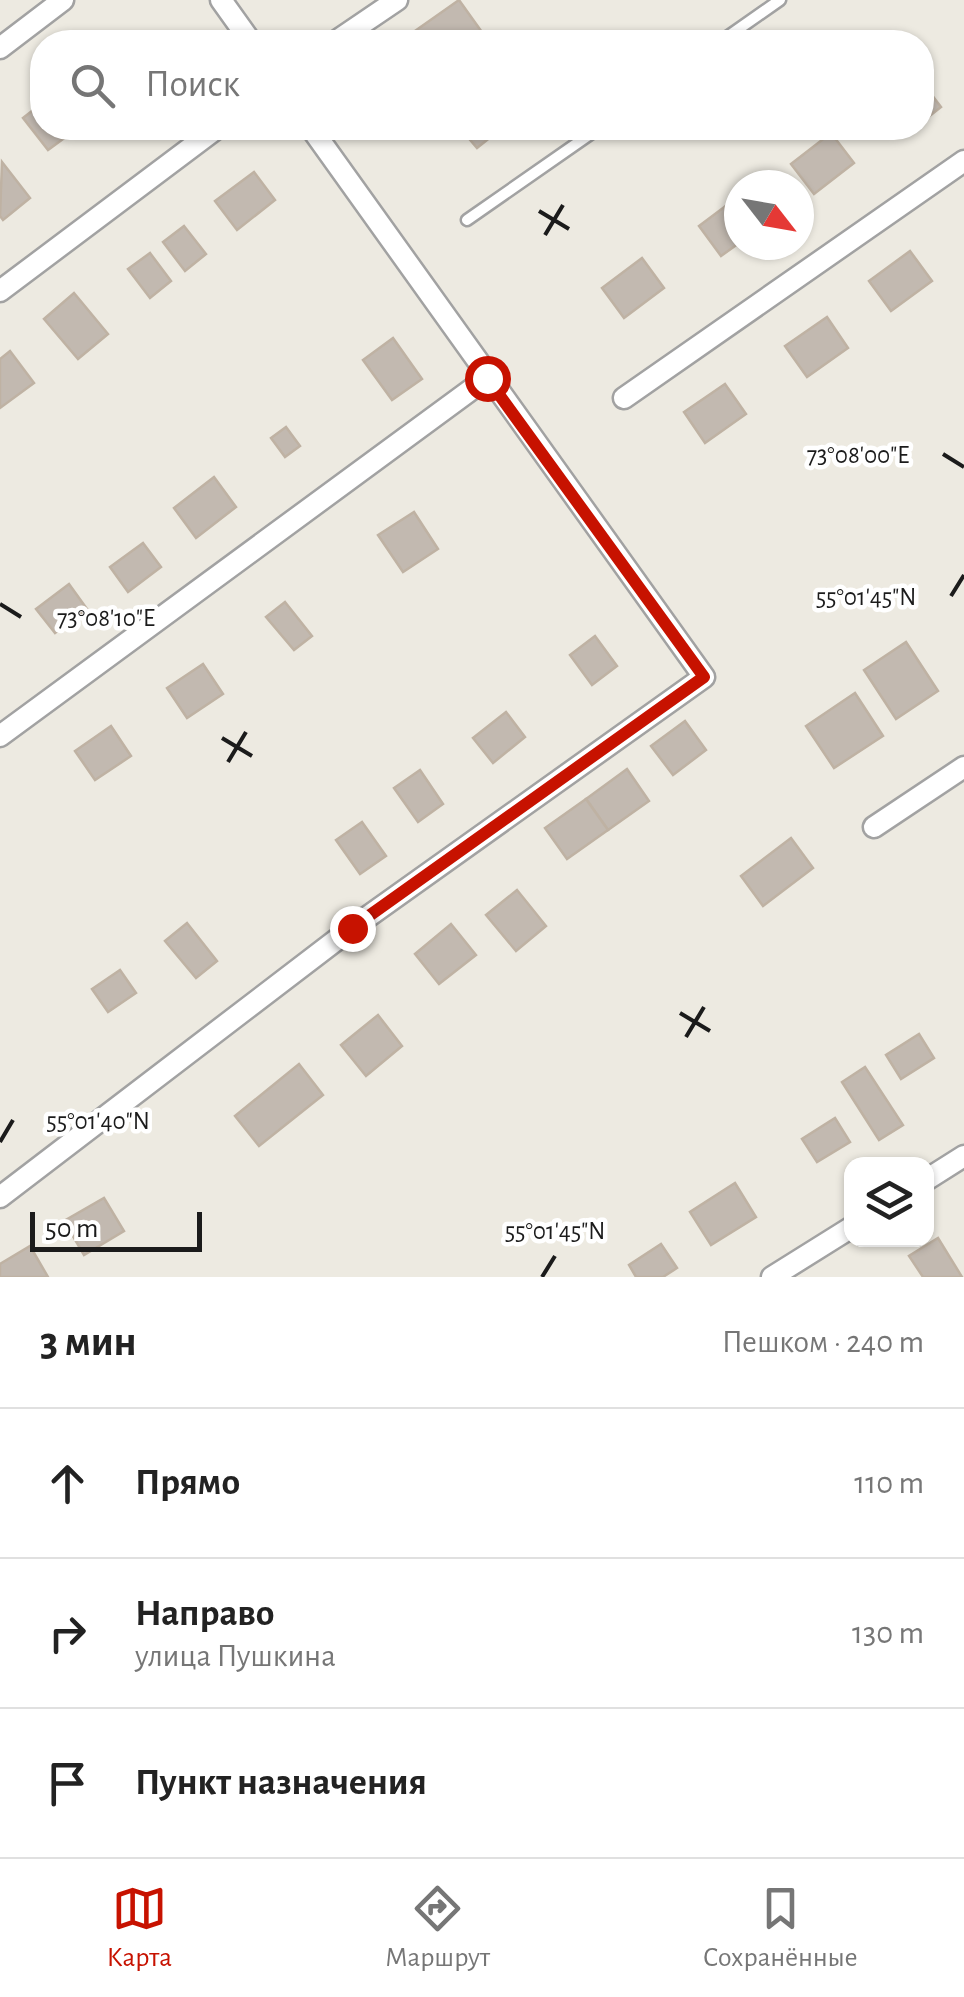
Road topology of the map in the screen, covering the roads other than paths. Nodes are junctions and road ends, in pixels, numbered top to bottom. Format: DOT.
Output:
graph roads {
  1 [pos="64,0"];
  2 [pos="221,0"];
  3 [pos="397,0"];
  4 [pos="780,0"];
  5 [pos="242,30"];
  6 [pos="353,30"];
  7 [pos="737,30"];
  8 [pos="0,48"];
  9 [pos="201,140"];
  10 [pos="319,140"];
  11 [pos="582,140"];
  12 [pos="964,161"];
  13 [pos="466,220"];
  14 [pos="0,291"];
  15 [pos="487,378"];
  16 [pos="624,398"];
  17 [pos="0,736"];
  18 [pos="964,767"];
  19 [pos="874,827"];
  20 [pos="964,1156"];
  21 [pos="934,1175"];
  22 [pos="0,1197"];
  23 [pos="844,1232"];
  24 [pos="772,1277"];
  1 -- 8 [label="street"];
  2 -- 5 [label="street"];
  3 -- 6 [label="street"];
  4 -- 7 [label="lane"];
  9 -- 14 [label="street"];
  10 -- 15 [label="street"];
  11 -- 13 [label="lane"];
  12 -- 16 [label="street"];
  15 -- 17 [label="street"];
  15 -- 22 [label="street"];
  18 -- 19 [label="street"];
  20 -- 21 [label="street"];
  23 -- 24 [label="street"];
}
